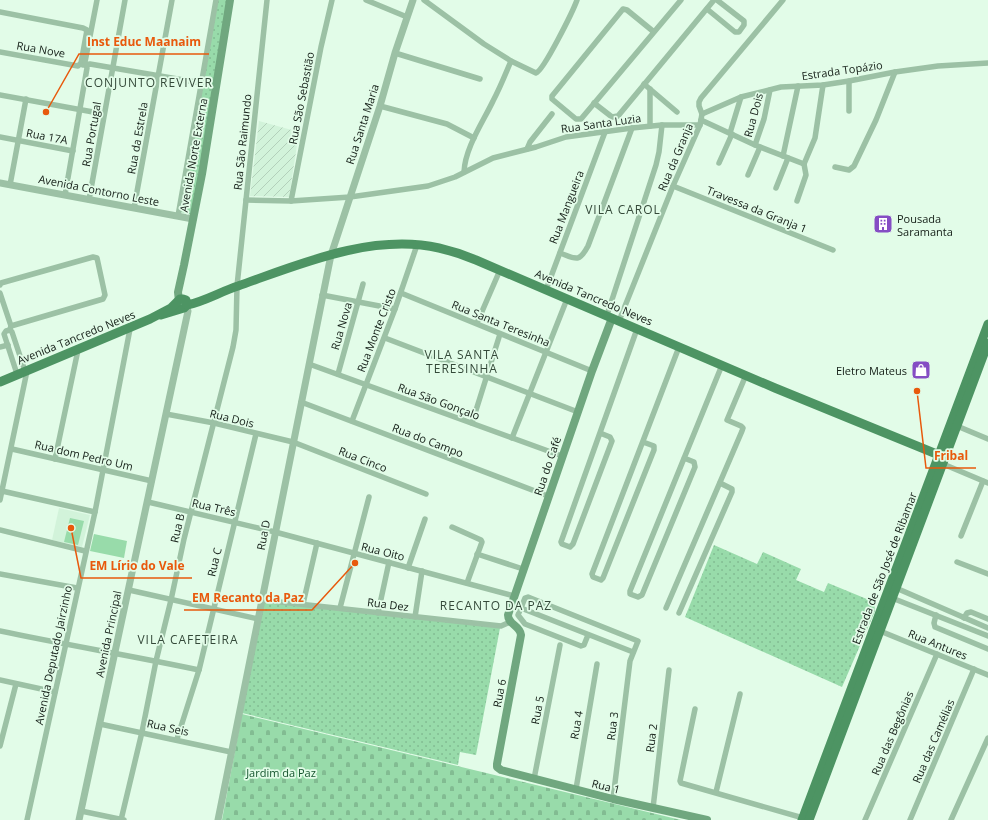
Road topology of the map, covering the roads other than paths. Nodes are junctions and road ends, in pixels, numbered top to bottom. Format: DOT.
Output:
graph roads {
  1 [pos="97,0"];
  2 [pos="125,0"];
  3 [pos="172,0"];
  4 [pos="216,0"];
  5 [pos="230,0"];
  6 [pos="267,0"];
  7 [pos="332,0"];
  8 [pos="366,0"];
  9 [pos="413,0"];
  10 [pos="424,0"];
  11 [pos="577,0"];
  12 [pos="681,0"];
  13 [pos="714,0"];
  14 [pos="717,0"];
  15 [pos="783,0"];
  16 [pos="707,9"];
  17 [pos="0,12"];
  18 [pos="407,17"];
  19 [pos="654,32"];
  20 [pos="0,52"];
  21 [pos="395,53"];
  22 [pos="511,61"];
  23 [pos="988,63"];
  24 [pos="85,64"];
  25 [pos="78,66"];
  26 [pos="113,68"];
  27 [pos="895,72"];
  28 [pos="158,75"];
  29 [pos="480,79"];
  30 [pos="849,81"];
  31 [pos="201,83"];
  32 [pos="644,84"];
  33 [pos="823,85"];
  34 [pos="798,86"];
  35 [pos="650,89"];
  36 [pos="770,90"];
  37 [pos="0,95"];
  38 [pos="741,98"];
  39 [pos="26,99"];
  40 [pos="594,103"];
  41 [pos="380,106"];
  42 [pos="80,109"];
  43 [pos="849,111"];
  44 [pos="677,112"];
  45 [pos="104,114"];
  46 [pos="552,114"];
  47 [pos="702,114"];
  48 [pos="700,123"];
  49 [pos="662,125"];
  50 [pos="650,126"];
  51 [pos="632,128"];
  52 [pos="605,132"];
  53 [pos="731,133"];
  54 [pos="0,137"];
  55 [pos="474,138"];
  56 [pos="18,140"];
  57 [pos="757,146"];
  58 [pos="527,149"];
  59 [pos="73,151"];
  60 [pos="786,157"];
  61 [pos="719,163"];
  62 [pos="804,164"];
  63 [pos="835,167"];
  64 [pos="464,172"];
  65 [pos="748,175"];
  66 [pos="0,183"];
  67 [pos="10,185"];
  68 [pos="673,186"];
  69 [pos="776,188"];
  70 [pos="65,195"];
  71 [pos="350,197"];
  72 [pos="89,200"];
  73 [pos="246,200"];
  74 [pos="291,201"];
  75 [pos="797,201"];
  76 [pos="134,208"];
  77 [pos="178,216"];
  78 [pos="193,219"];
  79 [pos="417,245"];
  80 [pos="833,250"];
  81 [pos="560,253"];
  82 [pos="331,255"];
  83 [pos="500,270"];
  84 [pos="363,284"];
  85 [pos="0,285"];
  86 [pos="237,286"];
  87 [pos="546,290"];
  88 [pos="0,293"];
  89 [pos="401,293"];
  90 [pos="322,295"];
  91 [pos="567,299"];
  92 [pos="358,302"];
  93 [pos="183,303"];
  94 [pos="395,309"];
  95 [pos="161,315"];
  96 [pos="613,318"];
  97 [pos="477,323"];
  98 [pos="988,324"];
  99 [pos="10,328"];
  100 [pos="130,329"];
  101 [pos="637,329"];
  102 [pos="500,334"];
  103 [pos="384,338"];
  104 [pos="988,343"];
  105 [pos="8,346"];
  106 [pos="0,347"];
  107 [pos="679,347"];
  108 [pos="78,350"];
  109 [pos="545,352"];
  110 [pos="309,364"];
  111 [pos="722,365"];
  112 [pos="592,371"];
  113 [pos="23,372"];
  114 [pos="338,374"];
  115 [pos="746,375"];
  116 [pos="487,377"];
  117 [pos="0,382"];
  118 [pos="366,384"];
  119 [pos="529,393"];
  120 [pos="301,402"];
  121 [pos="578,412"];
  122 [pos="166,414"];
  123 [pos="352,421"];
  124 [pos="214,423"];
  125 [pos="472,423"];
  126 [pos="957,426"];
  127 [pos="600,433"];
  128 [pos="256,434"];
  129 [pos="512,438"];
  130 [pos="988,439"];
  131 [pos="293,442"];
  132 [pos="643,442"];
  133 [pos="12,449"];
  134 [pos="943,454"];
  135 [pos="562,456"];
  136 [pos="684,458"];
  137 [pos="55,459"];
  138 [pos="943,464"];
  139 [pos="103,470"];
  140 [pos="152,481"];
  141 [pos="986,482"];
  142 [pos="720,483"];
  143 [pos="2,491"];
  144 [pos="426,494"];
  145 [pos="369,496"];
  146 [pos="548,496"];
  147 [pos="0,500"];
  148 [pos="148,502"];
  149 [pos="94,512"];
  150 [pos="191,512"];
  151 [pos="425,519"];
  152 [pos="234,522"];
  153 [pos="452,527"];
  154 [pos="0,530"];
  155 [pos="275,532"];
  156 [pos="961,536"];
  157 [pos="317,543"];
  158 [pos="85,551"];
  159 [pos="353,554"];
  160 [pos="478,554"];
  161 [pos="389,562"];
  162 [pos="957,562"];
  163 [pos="408,568"];
  164 [pos="523,569"];
  165 [pos="422,571"];
  166 [pos="0,574"];
  167 [pos="988,574"];
  168 [pos="467,583"];
  169 [pos="78,588"];
  170 [pos="896,588"];
  171 [pos="129,590"];
  172 [pos="514,596"];
  173 [pos="892,598"];
  174 [pos="171,600"];
  175 [pos="262,600"];
  176 [pos="303,604"];
  177 [pos="340,608"];
  178 [pos="521,608"];
  179 [pos="666,608"];
  180 [pos="214,609"];
  181 [pos="378,613"];
  182 [pos="679,613"];
  183 [pos="936,615"];
  184 [pos="415,617"];
  185 [pos="964,618"];
  186 [pos="258,619"];
  187 [pos="988,619"];
  188 [pos="510,622"];
  189 [pos="988,628"];
  190 [pos="0,631"];
  191 [pos="880,631"];
  192 [pos="588,634"];
  193 [pos="988,636"];
  194 [pos="65,644"];
  195 [pos="560,645"];
  196 [pos="988,649"];
  197 [pos="115,654"];
  198 [pos="632,654"];
  199 [pos="937,654"];
  200 [pos="156,661"];
  201 [pos="597,664"];
  202 [pos="974,669"];
  203 [pos="199,670"];
  204 [pos="669,670"];
  205 [pos="988,675"];
  206 [pos="0,680"];
  207 [pos="16,684"];
  208 [pos="55,692"];
  209 [pos="740,694"];
  210 [pos="695,709"];
  211 [pos="100,724"];
  212 [pos="142,732"];
  213 [pos="1,734"];
  214 [pos="988,738"];
  215 [pos="177,739"];
  216 [pos="0,746"];
  217 [pos="231,752"];
  218 [pos="501,770"];
  219 [pos="534,779"];
  220 [pos="576,789"];
  221 [pos="716,792"];
  222 [pos="613,799"];
  223 [pos="653,808"];
  224 [pos="81,811"];
  225 [pos="804,819"];
  226 [pos="27,820"];
  227 [pos="79,820"];
  228 [pos="122,820"];
  229 [pos="218,820"];
  230 [pos="707,820"];
  231 [pos="865,820"];
  232 [pos="910,820"];
  233 [pos="951,820"];
  1 -- 24 [label="street"];
  2 -- 26 [label="street, Rua Portugal"];
  3 -- 28 [label="street, Rua da Estrela"];
  4 -- 31 [label="street, Avenida Norte Externa"];
  5 -- 78 [label="main road, Avenida Norte Externa"];
  6 -- 73 [label="street, Rua São Raimundo"];
  7 -- 74 [label="street, Rua São Sebastião"];
  8 -- 18 [label="street"];
  9 -- 18 [label="street, Rua Santa Maria"];
  10 -- 22 [label="street"];
  11 -- 22 [label="street"];
  12 -- 19 [label="street"];
  13 -- 16 [label="street"];
  14 -- 16 [label="street"];
  15 -- 47 [label="street, Rua da Granja"];
  16 -- 32 [label="street"];
  17 -- 25 [label="street, Rua Nove"];
  18 -- 21 [label="street, Rua Santa Maria"];
  19 -- 40 [label="street"];
  19 -- 40 [label="street"];
  20 -- 25 [label="street, Rua Nove"];
  21 -- 29 [label="street"];
  21 -- 41 [label="street, Rua Santa Maria"];
  22 -- 55 [label="street"];
  23 -- 27 [label="street, Estrada Topázio"];
  24 -- 25 [label="street, Rua Nove"];
  24 -- 26 [label="street"];
  24 -- 42 [label="street"];
  26 -- 28 [label="street"];
  26 -- 45 [label="street, Rua Portugal"];
  27 -- 30 [label="street, Estrada Topázio"];
  27 -- 63 [label="street"];
  28 -- 31 [label="street"];
  28 -- 76 [label="street, Rua da Estrela"];
  30 -- 33 [label="street, Estrada Topázio"];
  30 -- 43 [label="street"];
  31 -- 77 [label="street, Avenida Norte Externa"];
  32 -- 35 [label="street"];
  32 -- 40 [label="street"];
  33 -- 34 [label="street, Estrada Topázio"];
  33 -- 62 [label="street"];
  34 -- 36 [label="street, Estrada Topázio"];
  34 -- 60 [label="street"];
  35 -- 44 [label="street"];
  35 -- 50 [label="street"];
  36 -- 38 [label="street, Estrada Topázio"];
  36 -- 57 [label="street, Rua Dois"];
  37 -- 39 [label="street"];
  38 -- 47 [label="street, Estrada Topázio"];
  38 -- 53 [label="street"];
  39 -- 42 [label="street"];
  39 -- 56 [label="street"];
  41 -- 55 [label="street"];
  41 -- 71 [label="street, Rua Santa Maria"];
  42 -- 45 [label="street"];
  42 -- 59 [label="street"];
  45 -- 72 [label="street, Rua Portugal"];
  46 -- 58 [label="street"];
  47 -- 48 [label="street, Rua da Granja"];
  48 -- 49 [label="street, Rua Santa Luzia"];
  48 -- 53 [label="street"];
  48 -- 68 [label="street, Rua da Granja"];
  49 -- 50 [label="street, Rua Santa Luzia"];
  49 -- 96 [label="street"];
  50 -- 51 [label="street, Rua Santa Luzia"];
  51 -- 52 [label="street, Rua Santa Luzia"];
  51 -- 81 [label="street"];
  52 -- 58 [label="street, Rua Santa Luzia"];
  52 -- 81 [label="street, Rua Mangueira"];
  53 -- 57 [label="street"];
  53 -- 61 [label="street"];
  54 -- 56 [label="street, Rua 17A"];
  55 -- 64 [label="street"];
  56 -- 59 [label="street, Rua 17A"];
  56 -- 67 [label="street"];
  57 -- 60 [label="street"];
  57 -- 65 [label="street, Rua Dois"];
  58 -- 64 [label="street, Rua Santa Luzia"];
  59 -- 70 [label="street"];
  60 -- 62 [label="street"];
  60 -- 69 [label="street"];
  62 -- 75 [label="street"];
  64 -- 71 [label="street, Rua Santa Luzia"];
  66 -- 67 [label="street, Avenida Contorno Leste"];
  67 -- 70 [label="street, Avenida Contorno Leste"];
  68 -- 80 [label="street, Travessa da Granja 1"];
  68 -- 96 [label="street, Rua da Granja"];
  70 -- 72 [label="street, Avenida Contorno Leste"];
  71 -- 74 [label="street, Rua Santa Luzia"];
  71 -- 82 [label="street, Rua Santa Maria"];
  72 -- 76 [label="street, Avenida Contorno Leste"];
  73 -- 74 [label="street, Rua Santa Luzia"];
  73 -- 86 [label="street, Rua São Raimundo"];
  76 -- 77 [label="street, Avenida Contorno Leste"];
  77 -- 78 [label="street, Avenida Contorno Leste"];
  78 -- 93 [label="main road, Avenida Norte Externa"];
  79 -- 82 [label="main road, Avenida Tancredo Neves"];
  79 -- 83 [label="main road, Avenida Tancredo Neves"];
  79 -- 89 [label="street, Rua Monte Cristo"];
  81 -- 87 [label="street, Rua Mangueira"];
  82 -- 86 [label="main road, Avenida Tancredo Neves"];
  82 -- 90 [label="street, Rua D"];
  83 -- 87 [label="main road, Avenida Tancredo Neves"];
  83 -- 97 [label="street"];
  84 -- 92 [label="street, Rua Nova"];
  85 -- 99 [label="street"];
  86 -- 93 [label="main road, Avenida Tancredo Neves"];
  86 -- 124 [label="street, Rua B"];
  87 -- 91 [label="main road, Avenida Tancredo Neves"];
  88 -- 99 [label="street"];
  89 -- 94 [label="street, Rua Monte Cristo"];
  89 -- 97 [label="street, Rua Santa Teresinha"];
  90 -- 92 [label="street"];
  90 -- 110 [label="street, Rua D"];
  91 -- 96 [label="main road, Avenida Tancredo Neves"];
  91 -- 109 [label="street"];
  92 -- 94 [label="street"];
  92 -- 114 [label="street, Rua Nova"];
  93 -- 95 [label="main road, Avenida Tancredo Neves"];
  93 -- 95 [label="main road, Avenida Tancredo Neves"];
  93 -- 122 [label="street, Avenida Principal"];
  94 -- 103 [label="street, Rua Monte Cristo"];
  95 -- 100 [label="main road, Avenida Tancredo Neves"];
  96 -- 101 [label="main road, Avenida Tancredo Neves"];
  96 -- 112 [label="main road, Rua do Café"];
  97 -- 102 [label="street, Rua Santa Teresinha"];
  98 -- 134 [label="main road, Estrada de São José de Ribamar"];
  99 -- 105 [label="street"];
  99 -- 113 [label="street"];
  100 -- 108 [label="main road, Avenida Tancredo Neves"];
  100 -- 139 [label="street, Avenida Deputado Jairzinho"];
  101 -- 107 [label="main road, Avenida Tancredo Neves"];
  101 -- 127 [label="street"];
  102 -- 109 [label="street, Rua Santa Teresinha"];
  102 -- 116 [label="street"];
  103 -- 116 [label="street"];
  103 -- 118 [label="street, Rua Monte Cristo"];
  104 -- 126 [label="main road, Estrada de São José de Ribamar"];
  105 -- 106 [label="street"];
  105 -- 113 [label="street"];
  107 -- 111 [label="main road, Avenida Tancredo Neves"];
  107 -- 132 [label="street"];
  108 -- 113 [label="main road, Avenida Tancredo Neves"];
  108 -- 137 [label="street"];
  109 -- 112 [label="street, Rua Santa Teresinha"];
  109 -- 119 [label="street"];
  110 -- 114 [label="street, Rua São Gonçalo"];
  110 -- 120 [label="street, Rua D"];
  111 -- 115 [label="main road, Avenida Tancredo Neves"];
  111 -- 136 [label="street"];
  112 -- 121 [label="main road, Rua do Café"];
  113 -- 117 [label="main road, Avenida Tancredo Neves"];
  113 -- 133 [label="street"];
  114 -- 118 [label="street, Rua São Gonçalo"];
  115 -- 134 [label="main road, Avenida Tancredo Neves"];
  115 -- 142 [label="street"];
  116 -- 119 [label="street"];
  116 -- 125 [label="street"];
  118 -- 123 [label="street, Rua Monte Cristo"];
  118 -- 125 [label="street, Rua São Gonçalo"];
  119 -- 121 [label="street"];
  119 -- 129 [label="street"];
  120 -- 123 [label="street, Rua do Campo"];
  120 -- 131 [label="street, Rua D"];
  121 -- 135 [label="main road, Rua do Café"];
  122 -- 124 [label="street, Rua Dois"];
  122 -- 140 [label="street, Avenida Principal"];
  123 -- 146 [label="street, Rua do Campo"];
  124 -- 128 [label="street, Rua Dois"];
  124 -- 150 [label="street, Rua B"];
  125 -- 129 [label="street, Rua São Gonçalo"];
  126 -- 130 [label="street"];
  126 -- 134 [label="main road, Estrada de São José de Ribamar"];
  127 -- 127 [label="street"];
  128 -- 131 [label="street, Rua Dois"];
  128 -- 152 [label="street, Rua C"];
  129 -- 135 [label="street, Rua São Gonçalo"];
  131 -- 144 [label="street, Rua Cinco"];
  131 -- 155 [label="street, Rua D"];
  132 -- 132 [label="street"];
  133 -- 137 [label="street, Rua dom Pedro Um"];
  133 -- 143 [label="street"];
  134 -- 138 [label="main road, Estrada de São José de Ribamar"];
  134 -- 225 [label="main road, Estrada de São José de Ribamar"];
  135 -- 146 [label="main road, Rua do Café"];
  136 -- 136 [label="street"];
  137 -- 139 [label="street, Rua dom Pedro Um"];
  138 -- 141 [label="street"];
  138 -- 170 [label="main road, Estrada de São José de Ribamar"];
  139 -- 140 [label="street, Rua dom Pedro Um"];
  139 -- 149 [label="street, Avenida Deputado Jairzinho"];
  140 -- 148 [label="street, Avenida Principal"];
  141 -- 156 [label="street"];
  142 -- 179 [label="street"];
  142 -- 182 [label="street"];
  143 -- 147 [label="street"];
  143 -- 149 [label="street"];
  145 -- 159 [label="street"];
  146 -- 164 [label="main road, Rua do Café"];
  148 -- 150 [label="street, Rua Três"];
  148 -- 171 [label="street, Avenida Principal"];
  149 -- 158 [label="street, Avenida Deputado Jairzinho"];
  150 -- 152 [label="street, Rua Três"];
  150 -- 174 [label="street, Rua B"];
  151 -- 163 [label="street"];
  152 -- 155 [label="street, Rua Três"];
  152 -- 180 [label="street, Rua C"];
  153 -- 160 [label="street"];
  154 -- 158 [label="street"];
  155 -- 157 [label="street"];
  155 -- 175 [label="street, Rua D"];
  157 -- 159 [label="street"];
  157 -- 176 [label="street"];
  158 -- 169 [label="street, Avenida Deputado Jairzinho"];
  159 -- 161 [label="street, Rua Oito"];
  159 -- 177 [label="street"];
  160 -- 164 [label="street"];
  160 -- 168 [label="street"];
  161 -- 163 [label="street, Rua Oito"];
  161 -- 181 [label="street"];
  162 -- 167 [label="street"];
  163 -- 165 [label="street"];
  164 -- 172 [label="main road, Rua do Café"];
  165 -- 168 [label="street"];
  165 -- 184 [label="street"];
  166 -- 169 [label="street"];
  168 -- 172 [label="street"];
  169 -- 194 [label="street, Avenida Deputado Jairzinho"];
  170 -- 173 [label="main road, Estrada de São José de Ribamar"];
  170 -- 185 [label="street"];
  171 -- 174 [label="street"];
  171 -- 197 [label="street, Avenida Principal"];
  172 -- 188 [label="main road, Rua do Café"];
  173 -- 183 [label="street"];
  173 -- 191 [label="main road, Estrada de São José de Ribamar"];
  174 -- 180 [label="street"];
  174 -- 200 [label="street, Rua B"];
  175 -- 176 [label="street, Rua Dez"];
  175 -- 186 [label="street, Rua D"];
  176 -- 177 [label="street, Rua Dez"];
  177 -- 181 [label="street, Rua Dez"];
  178 -- 192 [label="street"];
  178 -- 192 [label="street"];
  178 -- 198 [label="street, Rua 3"];
  180 -- 186 [label="street"];
  180 -- 203 [label="street, Rua C"];
  181 -- 184 [label="street, Rua Dez"];
  183 -- 193 [label="street"];
  183 -- 196 [label="street"];
  184 -- 188 [label="street, Rua Dez"];
  185 -- 187 [label="street"];
  185 -- 189 [label="street"];
  186 -- 217 [label="street, Rua D"];
  188 -- 218 [label="main road, Rua 6"];
  190 -- 194 [label="street"];
  191 -- 199 [label="street, Rua Antures"];
  191 -- 225 [label="main road, Estrada de São José de Ribamar"];
  192 -- 198 [label="street"];
  194 -- 197 [label="street"];
  194 -- 208 [label="street, Avenida Deputado Jairzinho"];
  195 -- 219 [label="street, Rua 5"];
  197 -- 200 [label="street"];
  197 -- 211 [label="street, Avenida Principal"];
  198 -- 222 [label="street, Rua 3"];
  199 -- 202 [label="street, Rua Antures"];
  199 -- 231 [label="street, Rua das Begônias"];
  200 -- 203 [label="street"];
  200 -- 212 [label="street, Rua B"];
  201 -- 220 [label="street, Rua 4"];
  202 -- 205 [label="street, Rua Antures"];
  202 -- 232 [label="street, Rua das Camélias"];
  203 -- 215 [label="street, Rua C"];
  204 -- 223 [label="street, Rua 2"];
  206 -- 207 [label="street"];
  207 -- 208 [label="street"];
  207 -- 213 [label="street"];
  208 -- 226 [label="street, Avenida Deputado Jairzinho"];
  209 -- 221 [label="street"];
  210 -- 221 [label="street"];
  211 -- 212 [label="street, Rua Seis"];
  211 -- 224 [label="street, Avenida Principal"];
  212 -- 215 [label="street, Rua Seis"];
  212 -- 228 [label="street, Rua B"];
  213 -- 216 [label="street"];
  214 -- 233 [label="street"];
  215 -- 217 [label="street, Rua Seis"];
  217 -- 229 [label="street, Rua D"];
  218 -- 219 [label="main road, Rua 1"];
  219 -- 220 [label="main road, Rua 1"];
  220 -- 222 [label="main road, Rua 1"];
  221 -- 225 [label="street"];
  222 -- 223 [label="main road, Rua 1"];
  223 -- 230 [label="main road, Rua 1"];
  224 -- 227 [label="street, Avenida Principal"];
  224 -- 228 [label="street"];
}
